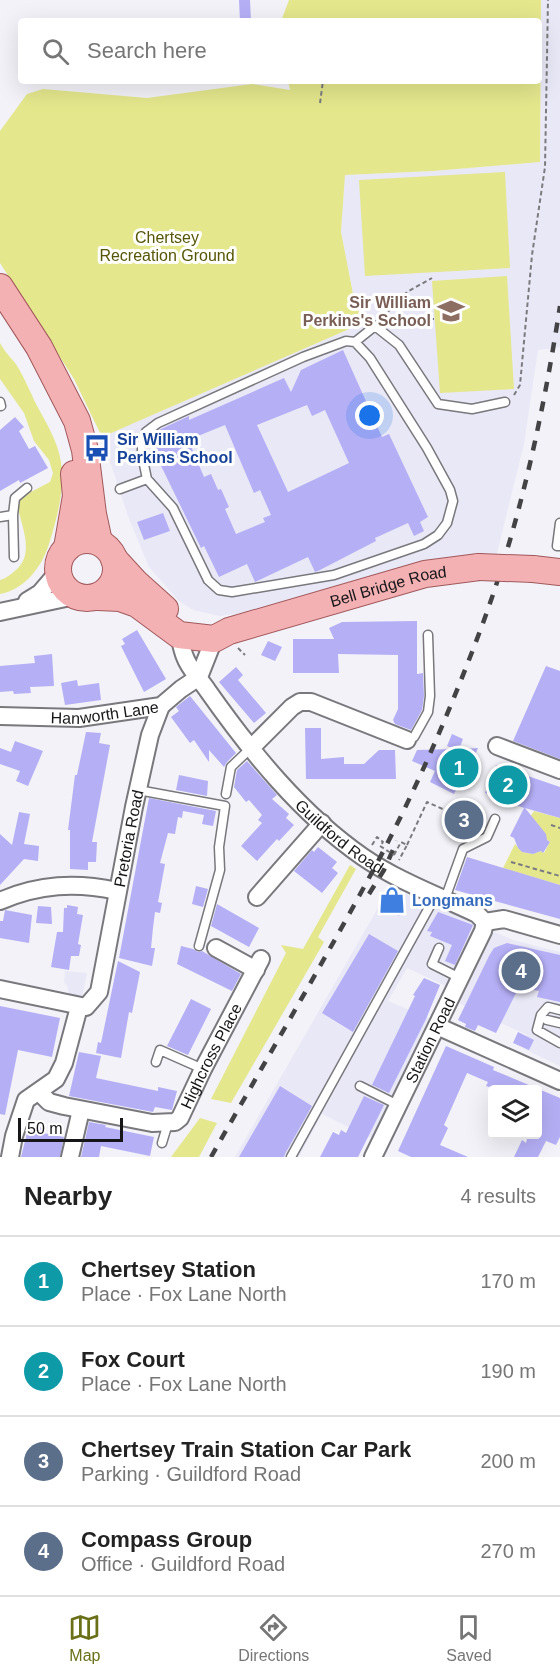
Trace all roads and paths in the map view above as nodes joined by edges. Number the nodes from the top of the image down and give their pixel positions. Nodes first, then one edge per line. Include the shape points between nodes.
1 (548, 0) edge
2 (323, 84) edge
3 (320, 103) dead end
4 (432, 278) dead end
5 (0, 287) edge
6 (435, 319) dead end
7 (355, 342) junction
8 (67, 401) junction
9 (505, 402) joint
10 (147, 478) junction
11 (27, 488) dead end
12 (120, 489) dead end
13 (13, 515) junction
14 (0, 517) edge
15 (560, 523) edge
16 (560, 546) edge
17 (67, 548) junction
18 (107, 551) junction
19 (14, 557) dead end
20 (58, 572) junction
21 (560, 573) edge
22 (86, 596) junction
23 (18, 606) junction
24 (0, 612) edge
25 (177, 626) junction
26 (428, 635) dead end
27 (218, 636) junction
28 (199, 677) junction
29 (161, 706) junction
30 (0, 716) edge
31 (407, 740) joint
32 (497, 746) dead end
33 (251, 748) junction
34 (560, 770) edge
35 (138, 789) junction
36 (226, 794) dead end
37 (456, 815) dead end
38 (495, 819) dead end
39 (322, 823) junction
40 (550, 825) dead end
41 (560, 828) edge
42 (383, 842) dead end
43 (407, 844) junction
44 (511, 862) dead end
45 (397, 863) dead end
46 (560, 876) edge
47 (117, 891) junction
48 (257, 897) dead end
49 (440, 897) junction
50 (0, 900) edge
51 (485, 922) junction
52 (560, 935) edge
53 (199, 946) dead end
54 (216, 948) dead end
55 (439, 948) dead end
56 (460, 978) junction
57 (0, 989) edge
58 (79, 1007) junction
59 (560, 1010) edge
60 (547, 1020) dead end
61 (560, 1023) edge
62 (437, 1026) junction
63 (560, 1043) edge
64 (156, 1062) dead end
65 (203, 1069) junction
66 (560, 1081) edge
67 (360, 1086) dead end
68 (39, 1092) junction
69 (398, 1105) junction
70 (81, 1110) junction
71 (168, 1123) junction
72 (162, 1143) dead end
73 (379, 1155) edge
74 (10, 1157) edge
75 (70, 1157) edge
76 (291, 1157) edge

1 - 9 path via 545,167 520,385
2 - 3 path
4 - 6 path via 407,292 382,319
5 - 8 main road via 39,347
7 - 9 lane via 375,326 399,345 438,404 472,409
7 - 10 lane via 346,341 303,357 154,425 142,443
7 - 10 lane via 370,358 450,490 450,517 432,540 334,574 224,592 208,580 173,508
8 - 17 main road via 76,496
8 - 18 main road via 85,450 93,514
10 - 12 lane
11 - 13 lane via 15,498
13 - 14 lane
13 - 19 lane
15 - 16 lane
17 - 18 main road via 82,540
17 - 20 main road
18 - 22 main road via 115,577 112,585
18 - 25 main road
20 - 22 main road via 63,586
20 - 23 street via 40,593
21 - 27 main road, Bell Bridge Road, bridge via 479,567 424,574
22 - 23 street
22 - 25 main road via 120,598
23 - 24 street
25 - 27 main road
25 - 28 street, Guildford Road via 185,659
26 - 31 lane via 428,712 414,737
27 - 28 street
28 - 29 street, Hanworth Lane
28 - 33 street, Guildford Road
29 - 30 street, Hanworth Lane via 79,718
29 - 35 street, Pretoria Road
31 - 33 street via 311,702 300,702
32 - 34 street
33 - 36 lane via 231,767
33 - 39 street, Guildford Road
35 - 47 street, Pretoria Road
35 - 53 lane via 225,806 220,870
37 - 43 path via 426,802
38 - 49 lane via 487,837 463,849
39 - 48 street
39 - 49 street, Guildford Road via 363,857
40 - 41 path
42 - 43 path, bridge via 380,846 394,855 401,842
43 - 45 path
44 - 46 path
47 - 50 street via 77,884 48,886
47 - 58 street, Pretoria Road via 99,992 86,1007
49 - 51 street, Guildford Road via 477,914
49 - 76 lane via 361,1028
51 - 52 street via 504,919
51 - 56 street, Station Road
54 - 65 street, Highcross Place via 259,965
55 - 56 lane via 432,964
56 - 62 street, Station Road
57 - 58 street
58 - 68 street via 64,1063 56,1079
59 - 63 lane via 548,1006 537,1030
60 - 61 lane
62 - 66 street
62 - 69 street, Station Road
64 - 65 lane via 160,1050
65 - 71 street, Highcross Place via 180,1118
67 - 69 lane
68 - 70 street, Highcross Place via 50,1102
68 - 74 street via 27,1100
69 - 73 street, Station Road
70 - 71 street, Highcross Place
70 - 75 street
71 - 72 lane

